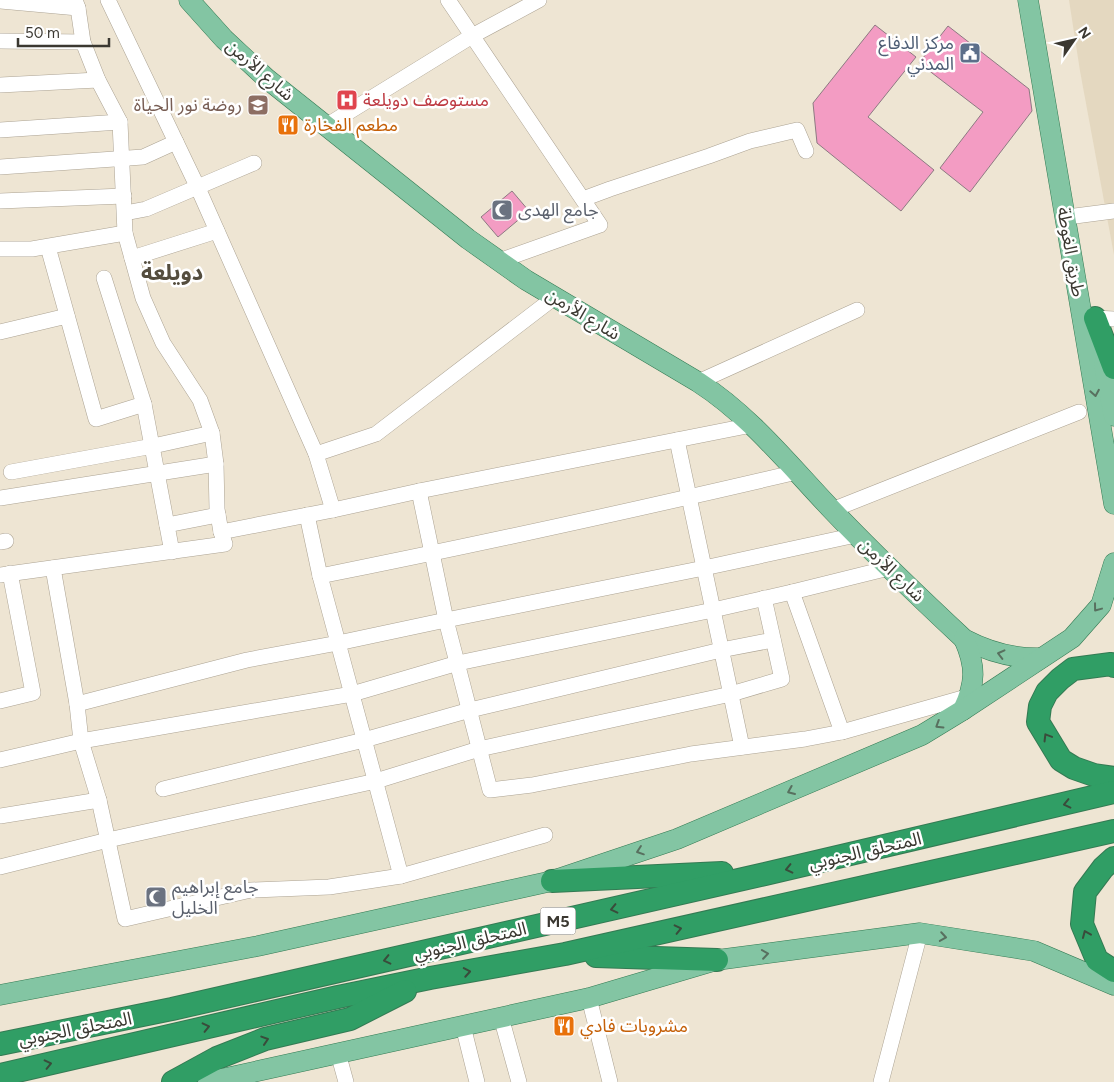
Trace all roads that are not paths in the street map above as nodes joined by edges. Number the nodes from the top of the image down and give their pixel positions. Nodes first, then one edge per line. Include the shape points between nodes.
1 (108, 0) edge
2 (189, 0) edge
3 (448, 0) edge
4 (539, 0) edge
5 (1028, 0) edge
6 (1040, 0) edge
7 (0, 1) edge
8 (76, 4) edge
9 (472, 36) junction
10 (0, 41) edge
11 (83, 42) junction
12 (98, 80) junction
13 (0, 85) edge
14 (120, 122) junction
15 (326, 126) junction
16 (0, 130) edge
17 (176, 142) junction
18 (806, 150) dead end
19 (122, 159) junction
20 (254, 163) dead end
21 (0, 166) edge
22 (198, 188) junction
23 (124, 196) junction
24 (583, 199) junction
25 (0, 201) edge
26 (1114, 211) edge
27 (125, 213) junction
28 (1074, 216) junction
29 (217, 231) junction
30 (125, 233) junction
31 (48, 247) junction
32 (0, 249) edge
33 (132, 258) junction
34 (498, 261) junction
35 (104, 278) dead end
36 (555, 297) junction
37 (857, 310) dead end
38 (67, 316) junction
39 (1104, 318) edge
40 (0, 332) edge
41 (1114, 368) edge
42 (698, 382) junction
43 (144, 404) junction
44 (1079, 412) dead end
45 (1114, 416) edge
46 (752, 425) junction
47 (212, 433) junction
48 (676, 440) junction
49 (153, 446) junction
50 (316, 454) junction
51 (216, 464) junction
52 (11, 472) dead end
53 (797, 472) junction
54 (157, 473) junction
55 (419, 491) junction
56 (689, 497) junction
57 (0, 498) edge
58 (1114, 504) edge
59 (333, 510) junction
60 (832, 510) junction
61 (218, 515) junction
62 (306, 515) junction
63 (167, 525) junction
64 (221, 532) junction
65 (856, 535) junction
66 (172, 552) junction
67 (432, 553) junction
68 (1114, 563) edge
69 (53, 568) junction
70 (704, 568) junction
71 (889, 568) junction
72 (5, 574) edge
73 (320, 576) junction
74 (792, 592) junction
75 (764, 598) junction
76 (713, 610) junction
77 (446, 620) junction
78 (964, 639) junction
79 (774, 640) junction
80 (338, 643) junction
81 (721, 650) junction
82 (1042, 658) junction
83 (458, 663) junction
84 (1114, 666) edge
85 (352, 694) junction
86 (731, 694) junction
87 (0, 701) edge
88 (966, 703) junction
89 (77, 704) junction
90 (470, 710) junction
91 (842, 732) junction
92 (364, 740) junction
93 (81, 741) junction
94 (742, 747) junction
95 (479, 749) junction
96 (0, 760) edge
97 (1114, 778) edge
98 (376, 781) junction
99 (163, 789) dead end
100 (1114, 792) edge
101 (99, 800) junction
102 (0, 816) edge
103 (1114, 831) edge
104 (545, 835) dead end
105 (108, 840) junction
106 (1114, 858) edge
107 (0, 868) edge
108 (765, 874) junction
109 (401, 876) junction
110 (552, 881) junction
111 (920, 933) junction
112 (565, 954) junction
113 (717, 960) junction
114 (1114, 971) edge
115 (430, 978) junction
116 (1114, 985) edge
117 (0, 996) edge
118 (588, 998) junction
119 (501, 1017) junction
120 (464, 1026) junction
121 (0, 1044) edge
122 (338, 1053) junction
123 (0, 1075) edge
124 (173, 1082) edge
125 (208, 1082) edge
126 (346, 1082) edge
127 (477, 1082) edge
128 (519, 1082) edge
129 (610, 1082) edge
130 (881, 1082) edge

1 - 17 street
2 - 15 main road, شارع الأرمن via 244,59
3 - 9 street
4 - 9 street
5 -> 58 main road, طريق الغوطة
6 - 28 main road
7 - 8 street
8 - 11 street
9 - 15 street
9 - 24 street
10 - 11 street
11 - 12 street
12 - 13 street
12 - 14 street
14 - 16 street
14 - 19 street
15 - 34 main road, شارع الأرمن
17 - 19 street via 143,157
17 - 22 street
18 - 24 street via 796,130 750,142
19 - 21 street
19 - 23 street
20 - 22 street
22 - 27 street via 146,209
22 - 29 street
23 - 25 street
23 - 27 street
24 - 34 street via 600,225
26 - 28 street
27 - 30 street
28 - 39 main road
29 - 33 street
29 - 50 street
30 - 31 street
30 - 33 street
31 - 32 street
31 - 38 street
33 - 47 street via 143,298 163,343 200,400
34 - 36 main road, شارع الأرمن
35 - 43 street
36 - 42 main road, شارع الأرمن
36 - 50 street via 376,434
37 - 42 street
38 - 40 street
38 - 43 street via 96,419
39 - 41 highway
39 - 45 main road
42 - 46 main road, شارع الأرمن via 725,400
43 - 49 street
44 - 60 street
46 - 48 street
46 - 53 main road, شارع الأرمن
47 - 49 street
47 - 51 street
48 - 55 street
48 - 56 street
49 - 52 street
49 - 54 street
50 - 59 street
51 - 54 street
51 - 61 street
53 - 56 street
53 - 60 main road, شارع الأرمن
54 - 57 street
54 - 63 street
55 - 59 street
55 - 67 street
56 - 67 street
56 - 70 street
59 - 62 street
60 - 65 main road, شارع الأرمن
61 - 63 street
61 - 64 street
62 - 64 street
62 - 73 street
63 - 66 street
64 - 66 street via 225,544
65 - 70 street
65 - 71 main road, شارع الأرمن
66 - 69 street
67 - 73 street
67 - 77 street
68 -> 82 main road via 1101,605 1072,638
69 - 72 street
69 - 89 street
70 - 76 street
70 - 77 street
71 - 74 street
71 - 78 main road, شارع الأرمن
72 - 87 street via 33,693
73 - 80 street
74 - 75 street
74 - 91 street
75 - 76 street
75 - 79 street
76 - 81 street
76 - 83 street
77 - 80 street
77 - 83 street
82 -> 78 main road, شارع الأرمن via 1002,655
78 - 88 main road, شارع الأرمن via 973,667 973,682
79 - 81 street
79 - 86 street via 782,679
80 - 85 street
80 - 89 street via 247,660
81 - 86 street
81 - 90 street
82 - 88 main road
83 - 85 street
83 - 90 street
97 -> 84 highway via 1094,775 1061,760 1038,722 1040,706 1047,692 1073,669
85 - 92 street
85 - 93 street
86 - 94 street
86 - 95 street
88 - 91 street
88 -> 110 main road via 922,735 677,839
89 - 93 street
90 - 92 street
90 - 95 street
91 - 94 street
92 - 98 street
92 - 99 street
93 - 96 street
93 - 101 street
94 - 95 street via 532,786 490,790
95 - 98 street
98 - 105 street
98 - 109 street
100 -> 108 highway, المتحلق الجنوبي / M5
101 - 102 street
101 - 105 street
112 -> 103 highway, المتحلق الجنوبي / M5
104 - 109 street
105 - 107 street
105 - 109 street via 125,919 251,890 329,887
114 -> 106 highway via 1097,960 1082,924 1085,892
108 - 110 highway
108 -> 121 highway, المتحلق الجنوبي / M5 via 181,1007
110 - 117 main road via 258,946
113 -> 111 main road
111 -> 116 main road via 1034,951
111 - 130 street
112 - 113 highway
115 -> 112 highway, المتحلق الجنوبي / M5
113 - 118 main road
123 -> 115 highway, المتحلق الجنوبي / M5
124 -> 115 highway via 217,1058 265,1039 350,1019
118 - 119 main road
118 - 129 street
119 - 120 main road
119 - 128 street
120 - 122 main road
120 - 127 street
122 - 125 main road
122 - 126 street

